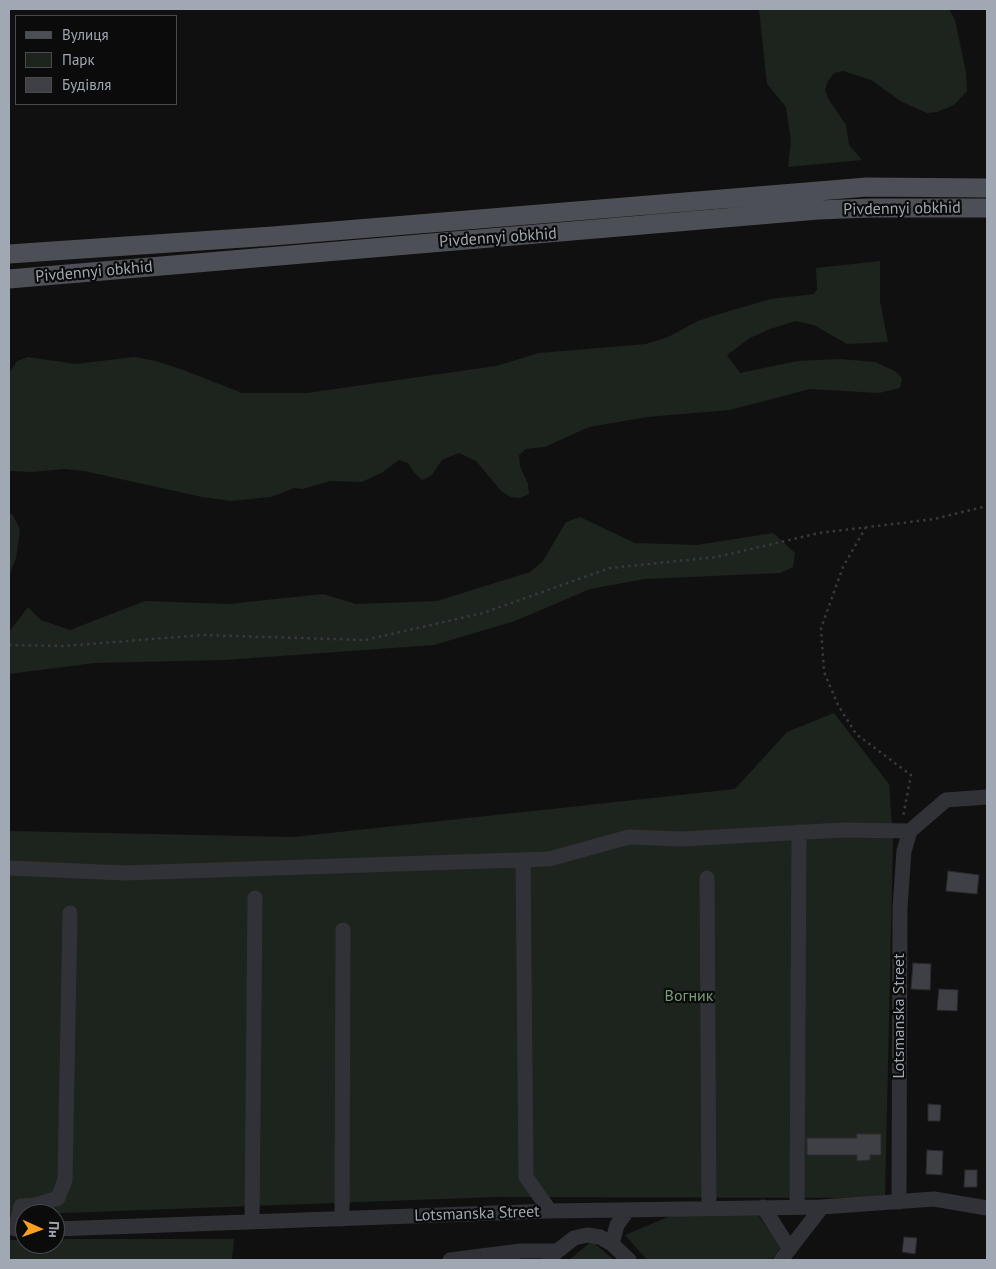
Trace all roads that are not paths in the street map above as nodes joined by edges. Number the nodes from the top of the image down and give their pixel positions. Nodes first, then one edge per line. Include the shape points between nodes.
1 (987, 188) edge
2 (987, 208) edge
3 (9, 254) edge
4 (9, 279) edge
5 (987, 797) edge
6 (905, 831) junction
7 (799, 832) junction
8 (524, 860) junction
9 (9, 868) edge
10 (707, 878) dead end
11 (255, 898) dead end
12 (70, 913) dead end
13 (343, 930) dead end
14 (899, 1202) junction
15 (39, 1204) edge
16 (762, 1207) junction
17 (798, 1207) junction
18 (822, 1207) junction
19 (709, 1208) junction
20 (987, 1208) edge
21 (628, 1210) junction
22 (550, 1211) junction
23 (342, 1219) junction
24 (252, 1222) junction
25 (65, 1229) edge
26 (612, 1244) junction
27 (786, 1254) edge
28 (552, 1256) edge
29 (450, 1260) edge
30 (629, 1260) edge

1 - 3 main road, Pivdennyi obkhid via 839,189 273,236
2 - 4 main road, Pivdennyi obkhid via 818,210
5 - 6 street via 946,800
6 - 7 street
6 - 14 street, Lotsmanska Street via 900,908
7 - 8 street via 682,839 629,837 549,859
7 - 17 street
8 - 9 street via 124,873
8 - 22 street via 526,1177
10 - 19 street
11 - 24 street
12 - 15 street via 65,1180 58,1198
13 - 23 street
14 - 18 street, Lotsmanska Street
14 - 20 street, Lotsmanska Street via 934,1199
16 - 17 street, Lotsmanska Street
16 - 19 street, Lotsmanska Street
16 - 27 street
17 - 18 street, Lotsmanska Street
18 - 27 street
19 - 21 street, Lotsmanska Street
21 - 22 street, Lotsmanska Street
21 - 26 street via 617,1225
22 - 23 street, Lotsmanska Street
23 - 24 street, Lotsmanska Street
24 - 25 street, Lotsmanska Street
26 - 28 street via 600,1237 587,1235 574,1238
26 - 30 street
28 - 29 street via 521,1251

